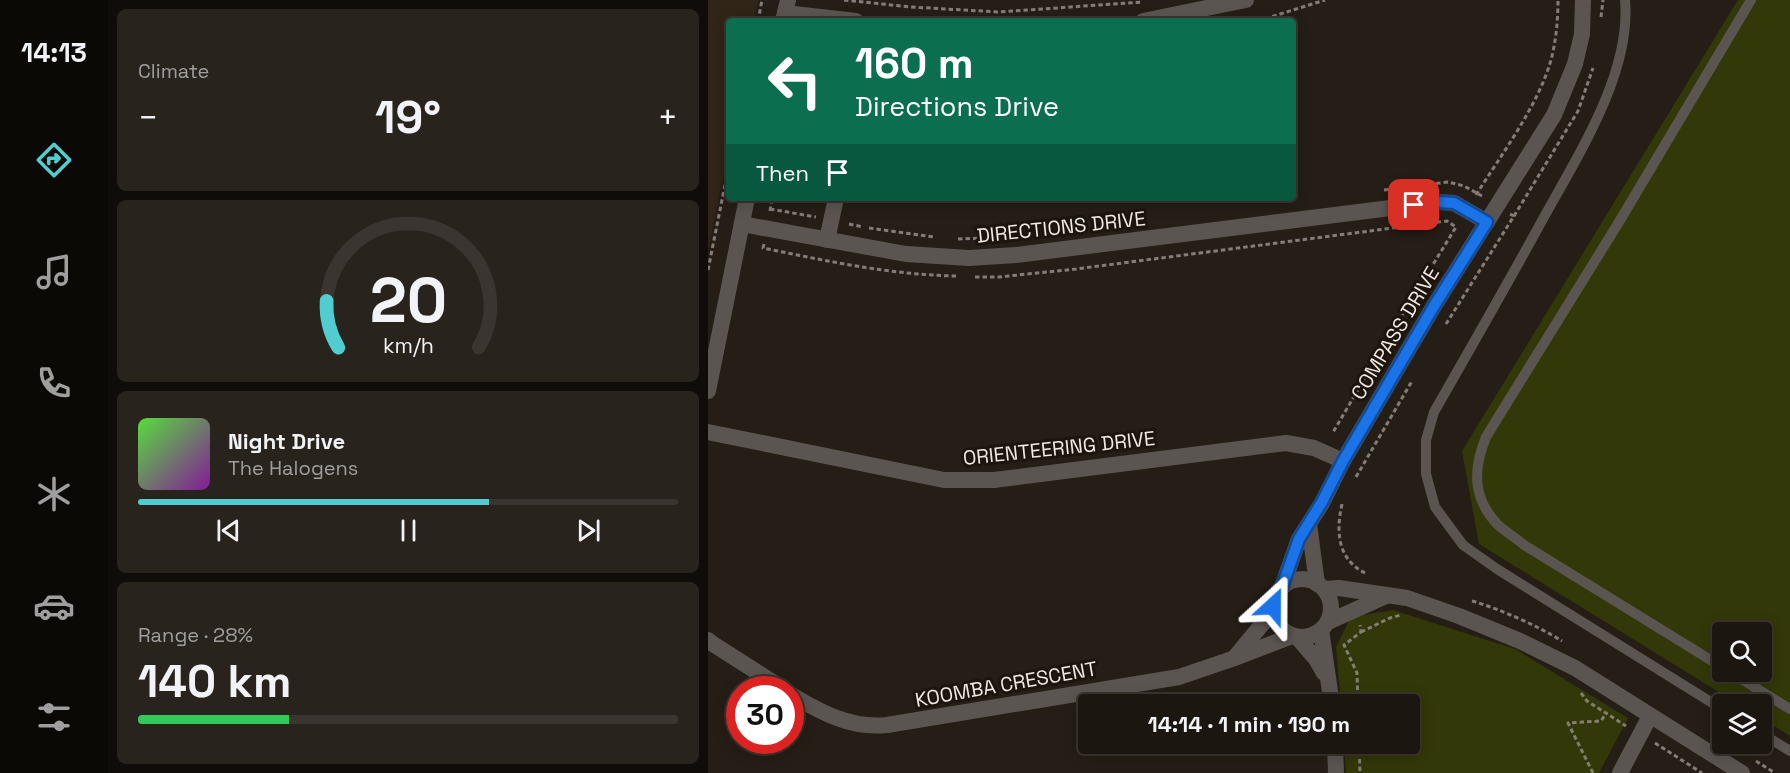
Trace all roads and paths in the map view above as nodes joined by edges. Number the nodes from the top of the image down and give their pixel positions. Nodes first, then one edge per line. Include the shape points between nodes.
1 (762, 0) edge
2 (840, 0) edge
3 (1246, 0) edge
4 (1325, 0) edge
5 (1558, 0) edge
6 (1583, 0) edge
7 (1625, 0) edge
8 (1751, 0) edge
9 (1147, 2) dead end
10 (785, 11) edge
11 (759, 18) edge
12 (835, 18) edge
13 (1158, 18) edge
14 (1268, 18) edge
15 (726, 180) edge
16 (1381, 190) dead end
17 (1477, 194) junction
18 (746, 201) edge
19 (771, 201) edge
20 (835, 201) edge
21 (1498, 206) junction
22 (770, 209) junction
23 (1467, 210) junction
24 (831, 220) junction
25 (1487, 222) junction
26 (742, 224) junction
27 (1456, 227) junction
28 (766, 228) junction
29 (944, 238) dead end
30 (989, 238) dead end
31 (955, 239) dead end
32 (827, 240) junction
33 (708, 270) edge
34 (1440, 332) dead end
35 (711, 359) edge
36 (1416, 373) dead end
37 (708, 391) edge
38 (708, 432) edge
39 (1332, 434) dead end
40 (1343, 461) junction
41 (1354, 480) dead end
42 (1343, 502) dead end
43 (1309, 524) junction
44 (1352, 564) junction
45 (1373, 576) dead end
46 (1282, 587) junction
47 (1321, 587) junction
48 (1354, 591) junction
49 (1386, 596) junction
50 (1357, 609) junction
51 (1273, 612) junction
52 (1408, 614) dead end
53 (1324, 626) junction
54 (1361, 632) junction
55 (1295, 636) junction
56 (710, 642) edge
57 (1232, 660) junction
58 (1712, 661) edge
59 (763, 676) edge
60 (1747, 682) edge
61 (1330, 684) junction
62 (1580, 691) dead end
63 (1331, 694) edge
64 (1358, 694) edge
65 (1617, 695) junction
66 (804, 703) edge
67 (1712, 703) edge
68 (1790, 708) edge
69 (1606, 713) junction
70 (1650, 716) junction
71 (1636, 731) junction
72 (1772, 740) edge
73 (1790, 751) edge
74 (1335, 754) edge
75 (1359, 754) edge
76 (1336, 773) edge
77 (1360, 773) edge
78 (1593, 773) edge
79 (1620, 773) edge
80 (1702, 773) edge
81 (1742, 773) edge

1 - 11 path
2 - 9 path via 999,12
3 - 13 street
4 - 14 path
5 - 17 path via 1558,22 1543,83
6 - 21 street, COMPASS DRIVE via 1582,34 1575,64 1554,115
7 - 67 lane via 1620,58 1603,107 1434,412 1426,440 1426,474 1435,507 1463,545
8 - 58 lane via 1486,437 1477,466 1476,484 1484,506 1498,525
10 - 12 street
15 - 33 path
16 - 17 path via 1448,182
17 - 23 path
18 - 26 street
19 - 22 path
20 - 24 street
21 - 25 street, COMPASS DRIVE
21 - 34 path via 1514,216
22 - 24 path
22 - 28 path
23 - 25 street, DIRECTIONS DRIVE
23 - 27 path
23 - 32 street, DIRECTIONS DRIVE via 1454,203 1438,202 969,258 906,254
24 - 29 path
24 - 32 street
25 - 40 street, COMPASS DRIVE
26 - 28 street, DIRECTIONS DRIVE
26 - 35 street
27 - 28 path via 1447,221 999,277 921,276 763,248
27 - 39 path
28 - 32 street, DIRECTIONS DRIVE
30 - 31 path
35 - 37 street
36 - 41 path
38 - 40 street, ORIENTEERING DRIVE via 944,480 994,480 1286,443 1314,448
40 - 43 street, COMPASS DRIVE
42 - 44 path via 1339,539
43 - 46 street, COMPASS DRIVE via 1299,539
43 - 47 street
44 - 45 path
44 - 48 path
46 - 47 street via 1299,580
46 - 51 street
47 - 48 street
47 - 53 street via 1331,611
48 - 49 street
49 - 50 street
49 - 65 street via 1407,598 1520,641 1575,668
50 - 53 street
50 - 54 path
51 - 55 street via 1283,630
51 - 57 street
52 - 54 path
53 - 55 street via 1310,636
53 - 61 street
54 - 64 path via 1344,645 1357,673
55 - 57 street, KOOMBA CRESCENT
55 - 61 street via 1316,659
56 - 59 street
57 - 66 street, KOOMBA CRESCENT via 1179,677 872,727 833,717
60 - 68 lane
61 - 63 street
62 - 69 path via 1587,702
65 - 69 path
65 - 70 street
69 - 71 path
69 - 78 path via 1601,721 1568,723
70 - 71 street
70 - 81 street
71 - 79 street
71 - 80 path
72 - 73 lane
74 - 76 street
75 - 77 path

